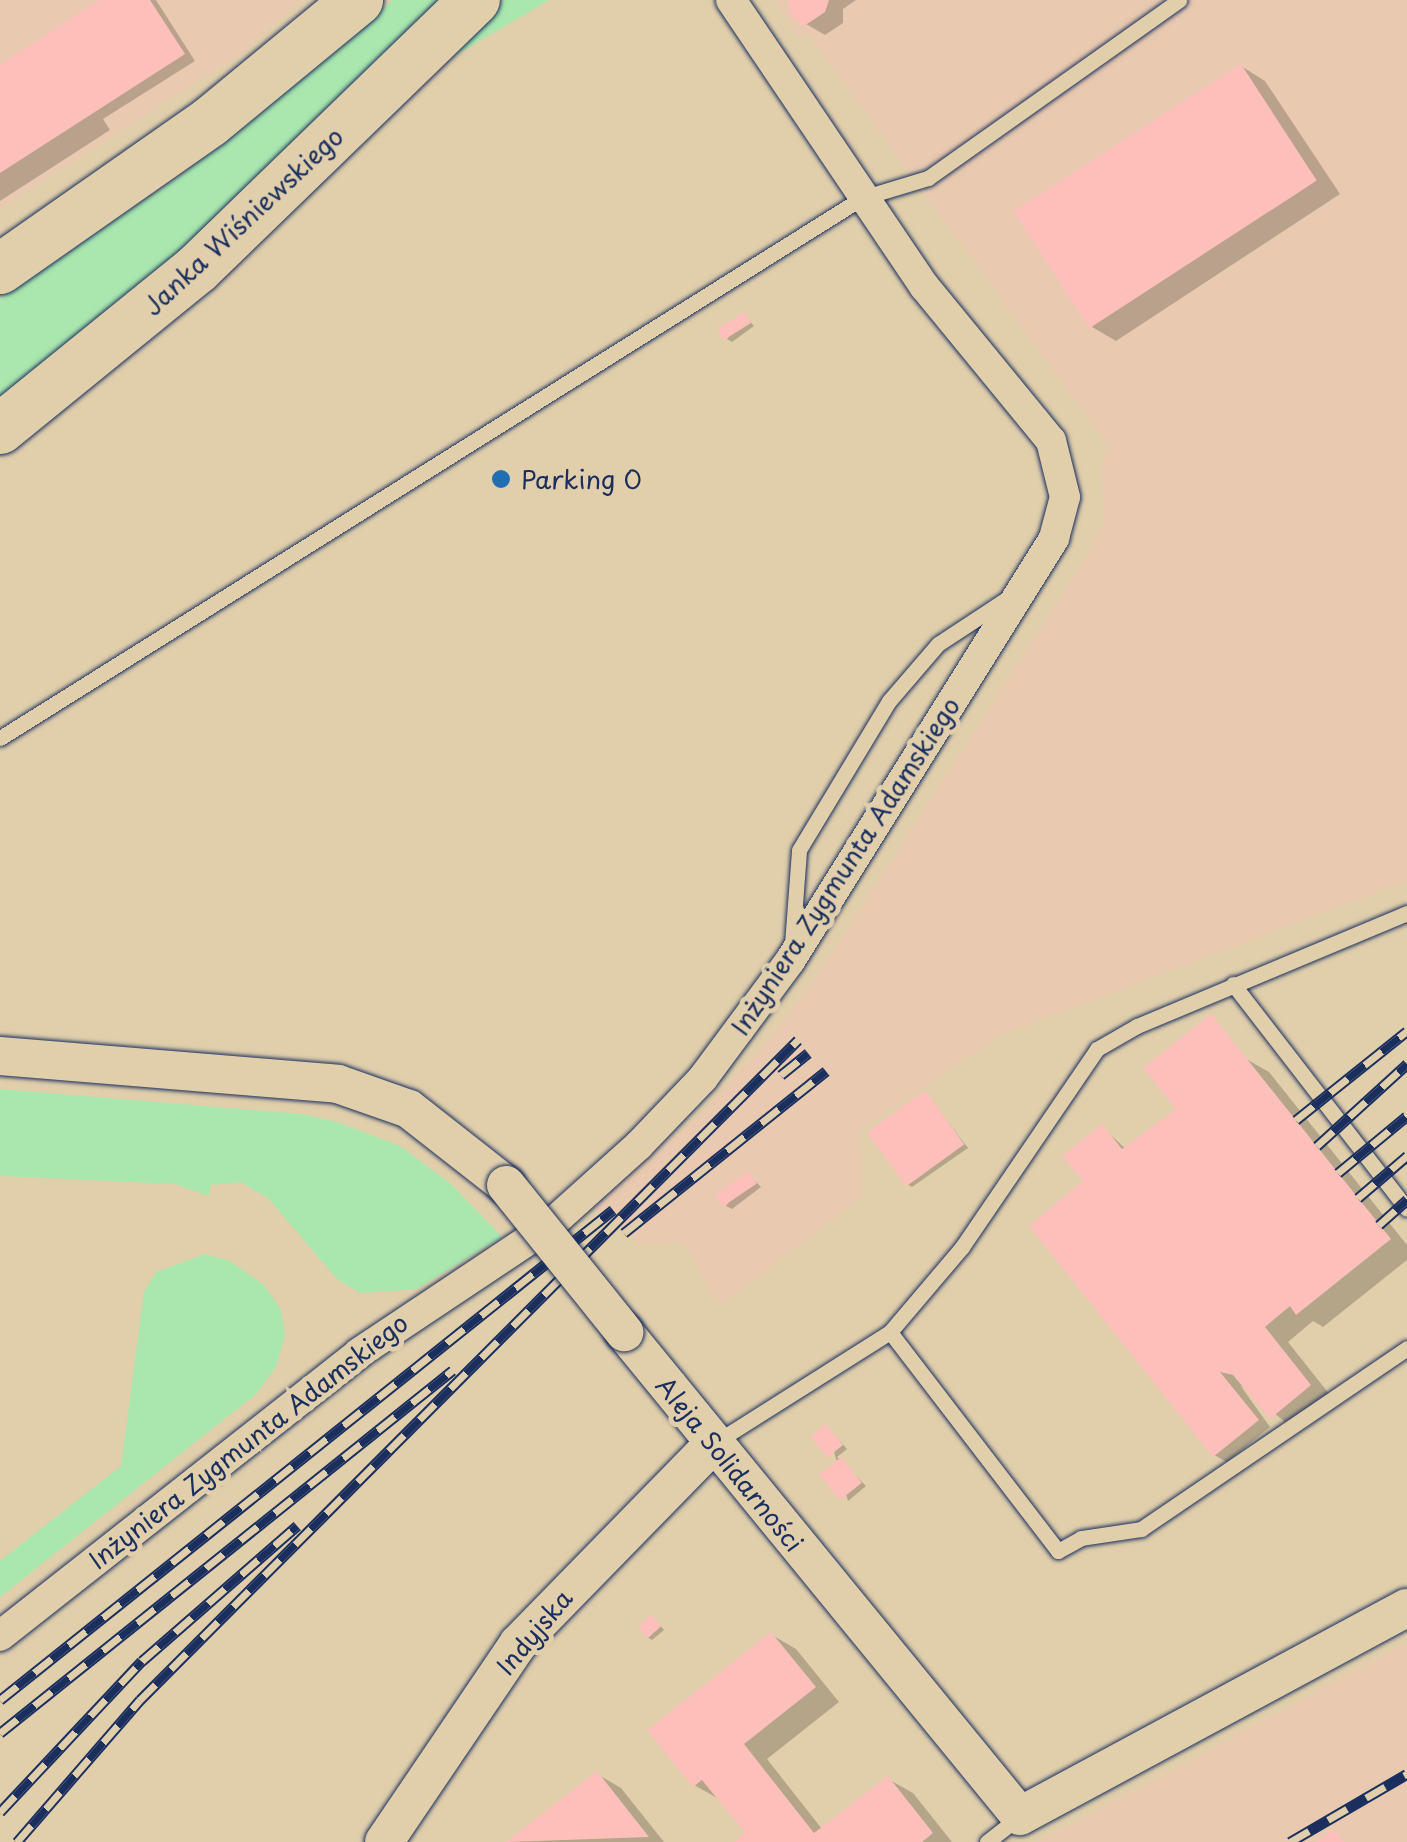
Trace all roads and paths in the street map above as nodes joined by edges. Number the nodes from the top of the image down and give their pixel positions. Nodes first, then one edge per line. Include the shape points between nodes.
1 (358, 0) edge
2 (475, 0) edge
3 (731, 0) edge
4 (1180, 0) edge
5 (862, 198) junction
6 (0, 269) edge
7 (0, 429) edge
8 (1024, 588) junction
9 (0, 738) edge
10 (1407, 913) edge
11 (790, 961) junction
12 (1233, 984) junction
13 (0, 1056) edge
14 (1407, 1209) edge
15 (890, 1332) junction
16 (1407, 1348) edge
17 (712, 1444) junction
18 (1407, 1608) edge
19 (0, 1636) edge
20 (1020, 1816) junction
21 (384, 1842) edge
22 (987, 1842) edge

1 - 6 highway via 210,122
2 - 7 highway, Janka Wiśniewskiego via 197,269
3 - 5 street, Inżyniera Zygmunta Adamskiego
4 - 5 lane via 928,178
5 - 8 street, Inżyniera Zygmunta Adamskiego via 924,286 1051,441 1064,497 1061,519
5 - 9 lane
8 - 11 street, Inżyniera Zygmunta Adamskiego
8 - 11 lane via 938,644 889,702 799,850
10 - 12 lane
11 - 19 street, Inżyniera Zygmunta Adamskiego via 703,1078 606,1179 492,1268 359,1353
12 - 14 lane
12 - 15 lane via 1097,1050 962,1248
13 - 17 street, Aleja Solidarności, bridge via 338,1084 409,1109 506,1185
15 - 16 lane via 1058,1551 1081,1538 1141,1529
15 - 17 lane
17 - 20 street, Aleja Solidarności
17 - 21 street, Indyjska via 518,1644
18 - 20 street
20 - 22 lane

